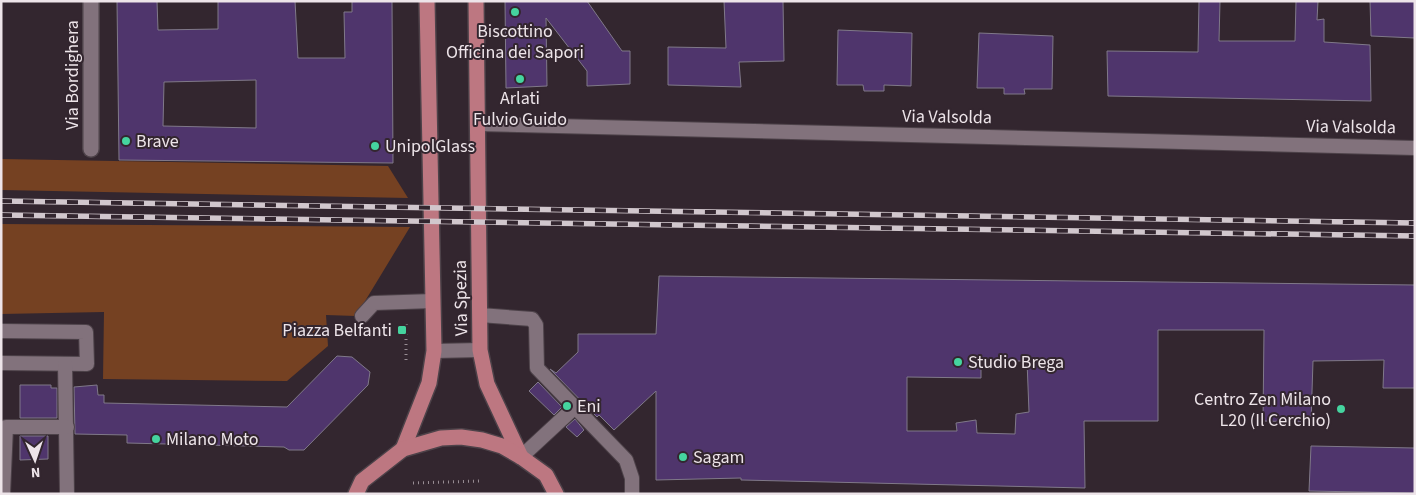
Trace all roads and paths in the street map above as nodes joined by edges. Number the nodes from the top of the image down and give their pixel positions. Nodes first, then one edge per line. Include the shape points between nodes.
1 (91, 1) edge
2 (427, 1) edge
3 (476, 1) edge
4 (478, 124) junction
5 (1415, 148) edge
6 (91, 149) dead end
7 (433, 301) junction
8 (406, 314) dead end
9 (480, 315) junction
10 (362, 316) dead end
11 (1, 330) edge
12 (480, 350) junction
13 (434, 351) junction
14 (406, 360) dead end
15 (1, 363) edge
16 (66, 364) junction
17 (575, 407) junction
18 (67, 427) junction
19 (403, 449) junction
20 (521, 457) junction
21 (480, 482) dead end
22 (413, 483) dead end
23 (2, 494) edge
24 (67, 494) edge
25 (356, 494) edge
26 (556, 494) edge
27 (632, 494) edge

1 - 6 street, Via Bordighera
2 - 7 main road, Via Spezia
3 - 4 main road, Via Spezia
4 - 5 lane, Via Valsolda
4 - 9 main road, Via Spezia
7 - 10 lane via 374,303
7 - 13 main road, Via Spezia
8 - 14 path
9 - 12 main road, Via Spezia
9 - 17 lane via 532,318 536,325 537,368
11 - 16 lane via 86,332 86,364
12 - 13 lane, Via Spezia
12 - 20 main road via 487,384
13 - 19 main road via 429,383
15 - 16 lane
16 - 18 lane
17 - 20 lane
17 - 27 lane via 626,460 632,478
18 - 23 lane via 6,427
18 - 24 lane
19 - 20 main road via 440,438 461,437 502,446
19 - 25 main road via 362,481
20 - 26 main road via 546,475
21 - 22 path

